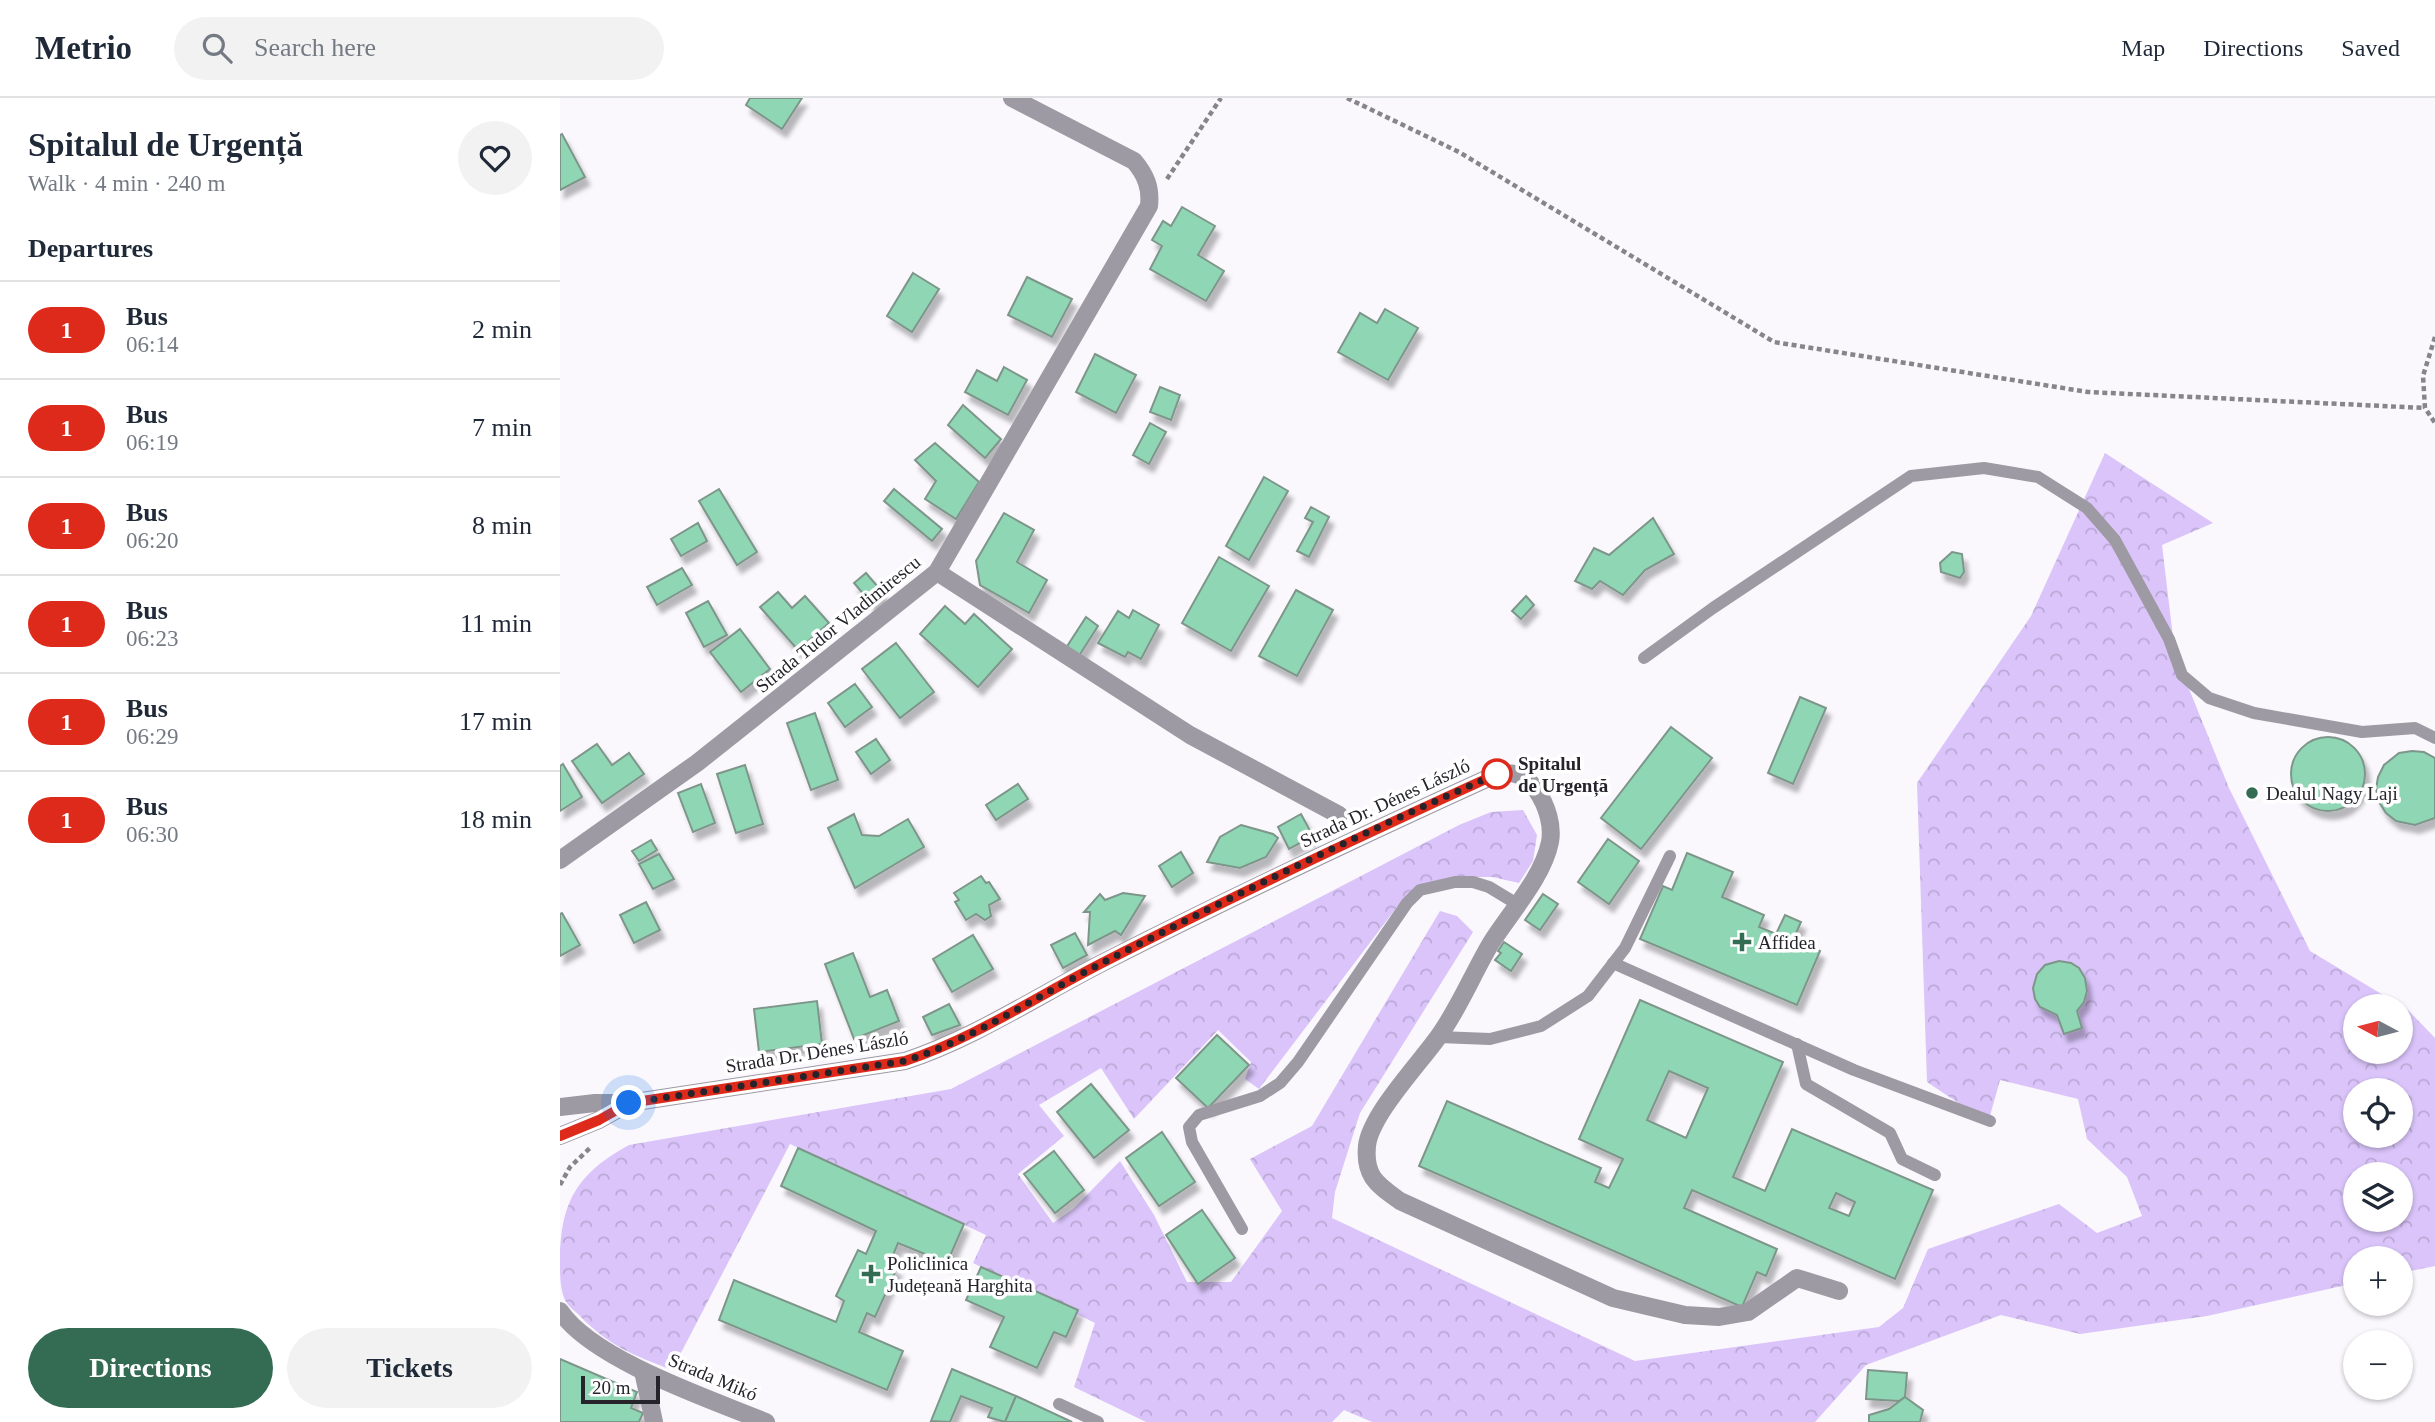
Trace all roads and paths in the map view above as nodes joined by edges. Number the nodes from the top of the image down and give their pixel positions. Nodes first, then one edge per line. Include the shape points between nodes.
1 (1012, 98) edge
2 (1221, 98) edge
3 (1347, 98) edge
4 (1149, 206) junction
5 (2435, 337) edge
6 (2425, 408) junction
7 (2435, 423) edge
8 (937, 572) junction
9 (1644, 658) dead end
10 (2435, 738) edge
11 (1339, 815) dead end
12 (1670, 856) dead end
13 (560, 860) edge
14 (1517, 904) junction
15 (1613, 963) junction
16 (1439, 1037) junction
17 (1797, 1044) junction
18 (629, 1103) junction
19 (560, 1107) edge
20 (599, 1120) junction
21 (1990, 1121) dead end
22 (560, 1136) edge
23 (1935, 1175) dead end
24 (560, 1185) edge
25 (1242, 1229) dead end
26 (1839, 1291) dead end
27 (560, 1311) edge
28 (643, 1371) junction
29 (1059, 1404) dead end
30 (654, 1422) edge
31 (766, 1422) edge
32 (1098, 1422) edge

1 - 4 street via 1134,161 1148,184
2 - 4 path
3 - 6 path via 1460,152 1773,342 2088,392
4 - 8 street, Strada Tudor Vladimirescu
5 - 6 path via 2423,376
6 - 7 path
8 - 11 street via 1190,735
8 - 13 street, Strada Tudor Vladimirescu via 697,763
9 - 10 lane via 1911,476 1984,468 2038,477 2087,508 2115,540 2169,639 2182,675 2209,698 2254,713 2362,732 2415,728
12 - 15 lane via 1625,948
14 - 16 street, Strada Dr. Dénes László
14 - 18 street, Strada Dr. Dénes László via 1542,864 1550,828 1538,793 1523,775 1511,772 1497,774 1370,831 926,1054
14 - 25 lane via 1473,882 1455,881 1420,890 1406,903 1280,1083 1260,1096 1199,1115 1189,1127 1192,1142
15 - 16 lane via 1588,996 1541,1026 1490,1039
15 - 17 lane
16 - 26 street, Strada Dr. Dénes László via 1374,1122 1367,1144 1367,1163 1375,1183 1400,1201 1613,1298 1685,1315 1718,1318 1748,1312 1797,1278
17 - 21 lane
17 - 23 lane via 1806,1084 1890,1133 1902,1159
18 - 19 street
18 - 20 street
20 - 22 street
20 - 24 path via 604,1138 570,1167
27 - 28 street, Strada Mikó via 569,1325
28 - 30 street, Strada Mikó
28 - 31 street, Strada Mikó
29 - 32 lane

